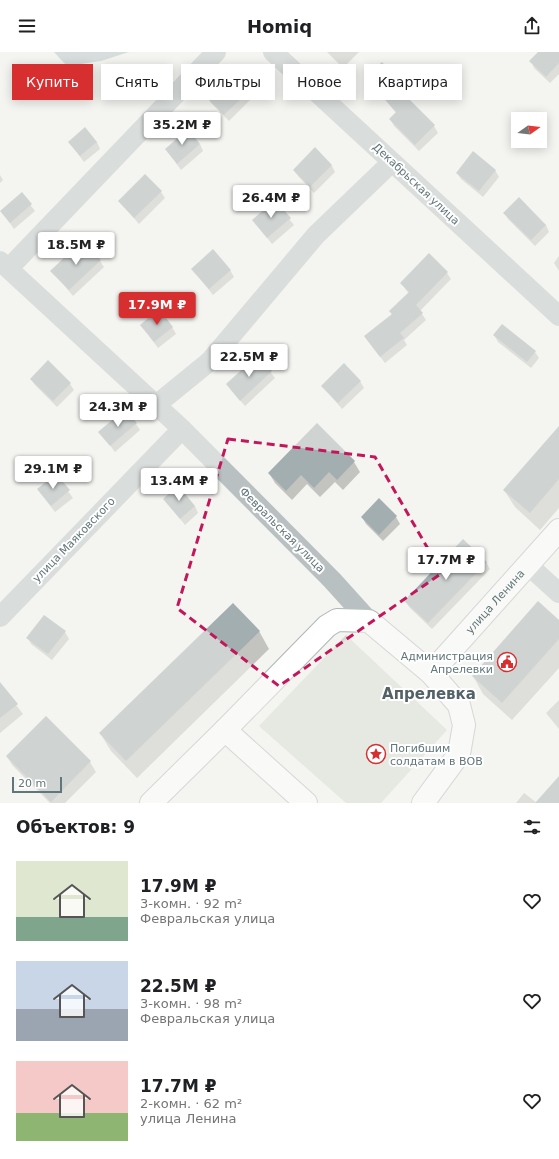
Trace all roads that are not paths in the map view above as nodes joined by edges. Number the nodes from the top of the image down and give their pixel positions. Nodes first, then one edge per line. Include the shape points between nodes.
1 (216, 52) edge
2 (273, 52) edge
3 (392, 162) junction
4 (4, 264) edge
5 (559, 316) edge
6 (156, 404) junction
7 (182, 428) junction
8 (559, 530) edge
9 (527, 564) junction
10 (559, 593) edge
11 (0, 617) edge
12 (369, 621) junction
13 (431, 673) junction
14 (225, 730) junction
15 (151, 803) edge
16 (306, 803) edge
17 (423, 803) edge

1 - 4 street
2 - 3 street, Декабрьская улица
3 - 5 street, Декабрьская улица
3 - 6 street via 316,236 210,361
4 - 6 street, Февральская улица
6 - 7 street, Февральская улица
7 - 11 street, улица Маяковского
7 - 12 street, Февральская улица
8 - 9 main road, улица Ленина
9 - 10 street
9 - 13 main road, улица Ленина
12 - 13 main road
12 - 14 main road via 337,620 327,626
13 - 17 main road via 459,705 464,725 459,754
14 - 15 main road
14 - 16 main road

